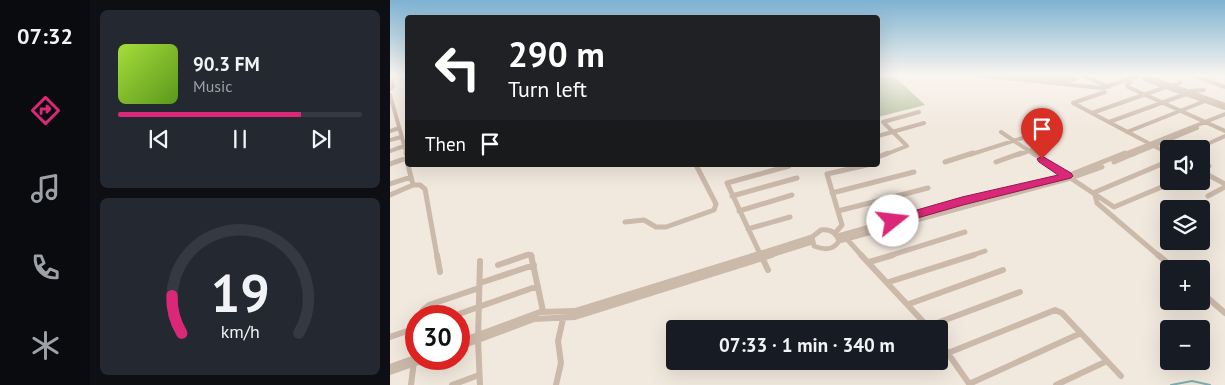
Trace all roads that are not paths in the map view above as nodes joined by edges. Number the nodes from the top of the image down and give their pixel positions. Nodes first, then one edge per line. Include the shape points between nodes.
1 (1102, 93) edge
2 (1148, 93) edge
3 (1186, 93) junction
4 (1145, 94) junction
5 (390, 98) edge
6 (1206, 101) junction
7 (1162, 102) junction
8 (1225, 106) edge
9 (392, 107) edge
10 (1180, 110) junction
11 (918, 112) dead end
12 (1092, 113) junction
13 (396, 114) junction
14 (390, 115) edge
15 (1225, 116) edge
16 (397, 121) junction
17 (1108, 122) junction
18 (1206, 122) junction
19 (390, 123) edge
20 (924, 123) dead end
21 (399, 128) junction
22 (390, 131) edge
23 (1225, 131) edge
24 (892, 132) junction
25 (1001, 132) dead end
26 (1127, 132) junction
27 (1035, 134) dead end
28 (880, 135) edge
29 (1225, 136) edge
30 (402, 137) junction
31 (390, 140) edge
32 (1014, 141) junction
33 (1210, 143) edge
34 (405, 145) edge
35 (1153, 145) junction
36 (1046, 146) dead end
37 (1160, 149) edge
38 (390, 151) edge
39 (1030, 152) junction
40 (880, 156) edge
41 (405, 158) edge
42 (945, 162) dead end
43 (996, 162) dead end
44 (390, 164) edge
45 (1160, 165) edge
46 (408, 167) edge
47 (697, 167) edge
48 (785, 167) edge
49 (858, 167) edge
50 (914, 172) dead end
51 (411, 177) junction
52 (1069, 177) junction
53 (1210, 177) edge
54 (797, 178) dead end
55 (390, 184) edge
56 (413, 185) junction
57 (1225, 186) edge
58 (928, 188) dead end
59 (1160, 188) edge
60 (832, 193) junction
61 (390, 194) edge
62 (1094, 194) junction
63 (792, 195) dead end
64 (732, 196) junction
65 (1208, 196) dead end
66 (739, 211) junction
67 (838, 211) junction
68 (790, 217) dead end
69 (625, 222) dead end
70 (748, 230) junction
71 (965, 232) dead end
72 (837, 236) junction
73 (846, 238) junction
74 (812, 239) junction
75 (985, 251) dead end
76 (761, 255) junction
77 (1164, 260) edge
78 (480, 261) dead end
79 (869, 262) junction
80 (498, 264) dead end
81 (534, 265) junction
82 (768, 270) dead end
83 (1003, 270) dead end
84 (440, 272) dead end
85 (889, 282) junction
86 (480, 285) junction
87 (538, 286) junction
88 (1020, 292) dead end
89 (1210, 300) edge
90 (909, 304) junction
91 (429, 305) edge
92 (479, 308) junction
93 (470, 311) edge
94 (543, 311) junction
95 (1225, 314) edge
96 (563, 319) junction
97 (922, 320) edge
98 (948, 320) edge
99 (405, 332) edge
100 (1081, 333) junction
101 (390, 337) edge
102 (478, 338) junction
103 (470, 340) edge
104 (470, 342) edge
105 (948, 353) joint
106 (1107, 361) junction
107 (405, 363) edge
108 (405, 365) edge
109 (390, 367) edge
110 (413, 370) edge
111 (390, 372) edge
112 (479, 375) junction
113 (1121, 376) dead end
114 (969, 384) edge
115 (411, 385) edge
116 (452, 385) edge
117 (480, 385) edge
118 (556, 385) edge
119 (1056, 385) edge

1 - 12 street via 1074,102
2 - 4 street
3 - 6 street
3 - 7 street
3 - 8 street
4 - 7 street
4 - 12 street
5 - 9 street
6 - 8 street
6 - 10 street
7 - 10 street
7 - 17 street
9 - 13 street
10 - 18 street
10 - 26 street
11 - 24 street via 884,122
12 - 17 street
13 - 14 street
13 - 16 street
15 - 18 street
16 - 19 street
16 - 21 street
17 - 26 street
18 - 23 street
18 - 35 street
20 - 24 street
21 - 22 street
21 - 30 street
24 - 28 street
24 - 40 street via 906,146
25 - 32 street
26 - 35 street
27 - 32 street
29 - 33 street
30 - 31 street
30 - 34 street
32 - 39 street
32 - 42 street
34 - 38 street
35 - 37 street
35 - 52 street
36 - 39 street
39 - 43 street
39 - 52 street
41 - 44 street
45 - 62 street
46 - 51 street
47 - 69 street via 714,200 714,210 666,227 656,227 644,220
48 - 64 street via 728,182
49 - 60 street via 828,173
50 - 60 street
51 - 55 street
51 - 56 street
52 - 62 street
52 - 72 street via 962,201
52 - 73 street
53 - 57 street
54 - 64 street
56 - 61 street
56 - 84 street via 425,188
57 - 65 street
58 - 67 street
59 - 62 street via 1117,206
60 - 67 street
62 - 77 street via 1099,205
63 - 66 street
64 - 66 street
66 - 70 street
67 - 72 street via 842,227
68 - 70 street
70 - 76 street
71 - 79 street
72 - 73 street
72 - 74 street via 821,230
72 - 74 street via 833,248 825,250 817,248
73 - 79 street
74 - 76 street
75 - 85 street
76 - 82 street
76 - 94 street via 576,311
76 - 96 street
78 - 86 street
79 - 85 street
80 - 81 street via 529,254
81 - 86 street
81 - 87 street
83 - 90 street
85 - 90 street
86 - 91 street
86 - 92 street
87 - 92 street
87 - 94 street
88 - 98 street
89 - 95 street
90 - 97 street
92 - 93 street
92 - 102 street
94 - 102 street
96 - 102 street via 534,319
96 - 118 street via 558,341 561,363
99 - 101 street
100 - 105 street via 1055,310
100 - 106 street
100 - 114 street
102 - 103 street
102 - 104 street
102 - 112 street
105 - 114 street
106 - 113 street
106 - 119 street
107 - 109 street
108 - 111 street
110 - 115 street
112 - 116 street
112 - 117 street

